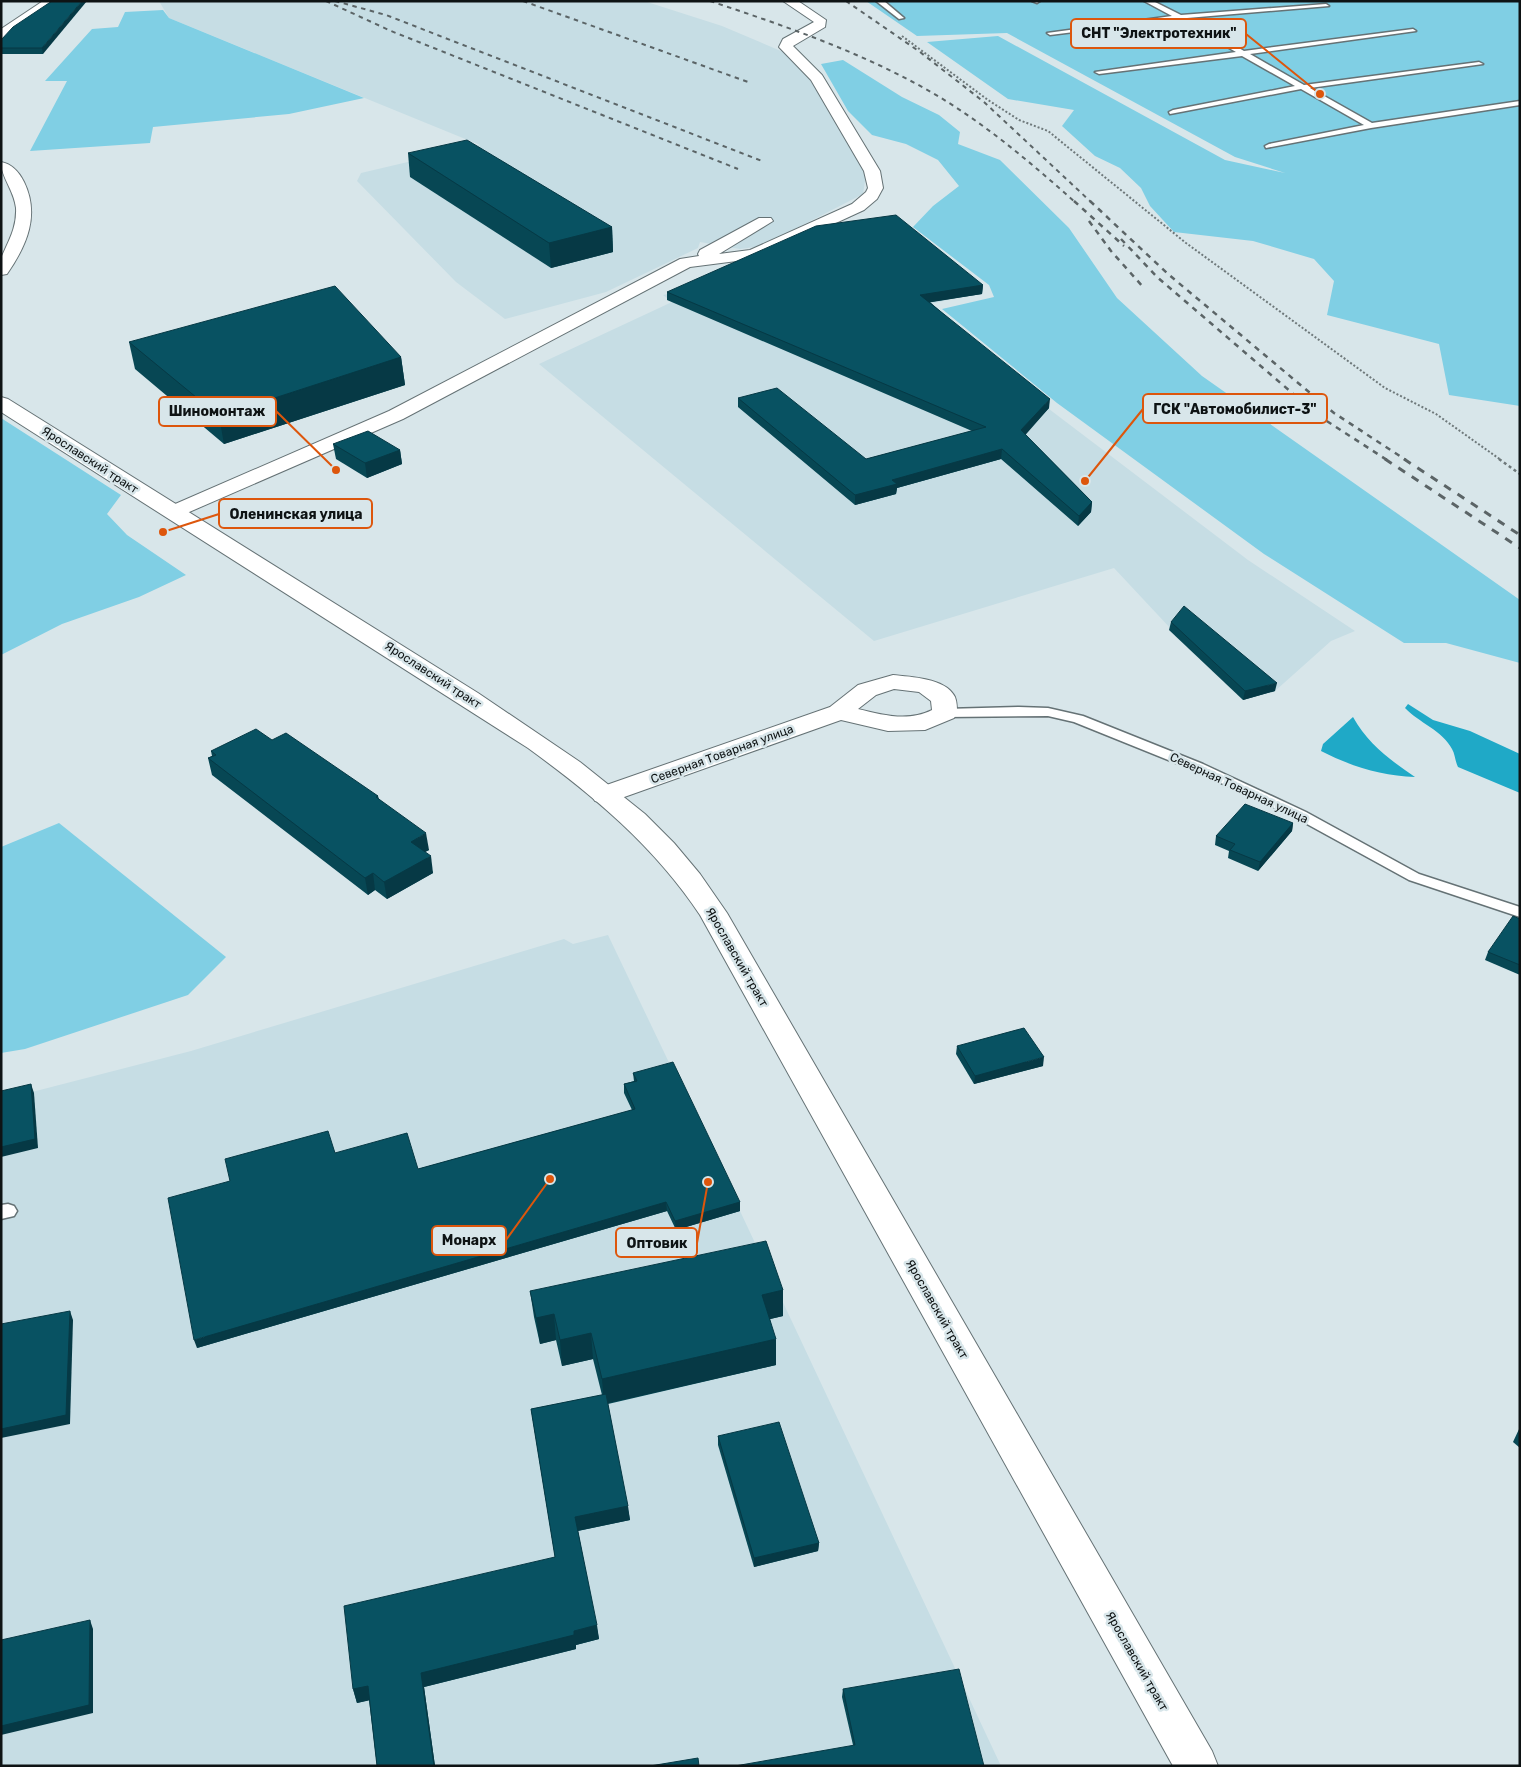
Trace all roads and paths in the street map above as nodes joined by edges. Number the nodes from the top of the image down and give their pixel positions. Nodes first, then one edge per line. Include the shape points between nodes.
1 (52, 1) edge
2 (789, 1) edge
3 (879, 1) edge
4 (1147, 1) edge
5 (1326, 6) dead end
6 (901, 18) dead end
7 (1181, 18) junction
8 (1413, 32) dead end
9 (1050, 33) dead end
10 (899, 34) dead end
11 (1, 35) edge
12 (1243, 54) junction
13 (1479, 64) dead end
14 (1099, 72) dead end
15 (1302, 87) junction
16 (1520, 103) edge
17 (1173, 112) dead end
18 (1370, 126) junction
19 (1270, 146) dead end
20 (1, 166) edge
21 (765, 221) dead end
22 (686, 263) junction
23 (1, 270) edge
24 (1, 403) edge
25 (1520, 474) edge
26 (173, 512) junction
27 (839, 712) junction
28 (946, 713) junction
29 (604, 795) junction
30 (1520, 912) edge
31 (1197, 1766) edge

1 - 11 street
2 - 22 street via 820,20 820,24 788,42 786,47 817,78 872,171 877,182 873,196 858,207 754,254
3 - 6 lane
4 - 7 lane
5 - 7 lane
7 - 9 lane
7 - 12 lane
8 - 12 lane
10 - 25 path via 988,100 1019,120 1048,131 1186,243 1385,388 1436,414
12 - 14 lane
12 - 15 lane
13 - 15 lane
15 - 17 lane
15 - 18 lane
16 - 18 lane
18 - 19 lane
20 - 23 street via 11,171 16,179 25,207 17,244
21 - 22 street
22 - 26 street via 396,415
24 - 26 street, Ярославский тракт
26 - 29 street, Ярославский тракт via 491,712
27 - 28 street, Северная Товарная улица via 888,724 925,723
27 - 28 street, Северная Товарная улица via 867,690 893,682 926,686 943,698
27 - 29 street, Северная Товарная улица
28 - 30 lane, Северная Товарная улица via 1048,712 1078,719 1198,767 1301,815 1414,878
29 - 31 street, Ярославский тракт via 668,854 700,892

